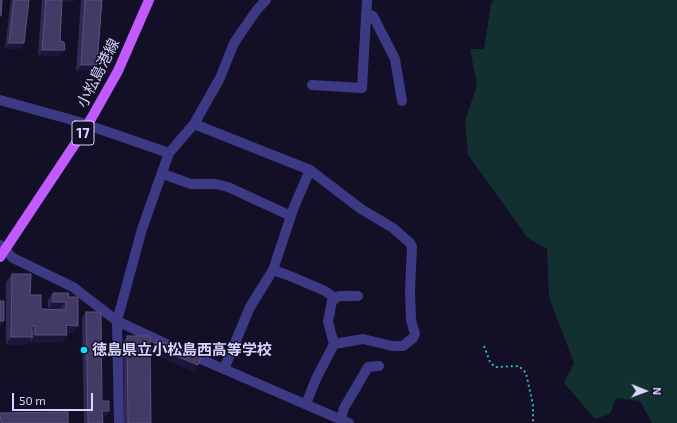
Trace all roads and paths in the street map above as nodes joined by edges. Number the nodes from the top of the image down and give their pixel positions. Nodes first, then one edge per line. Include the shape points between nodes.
1 (149, 0) edge
2 (266, 0) edge
3 (367, 0) edge
4 (366, 13) junction
5 (312, 85) dead end
6 (0, 100) edge
7 (402, 101) dead end
8 (194, 124) junction
9 (87, 126) junction
10 (169, 153) junction
11 (310, 170) junction
12 (163, 174) junction
13 (291, 216) junction
14 (2, 250) edge
15 (273, 270) junction
16 (358, 296) dead end
17 (335, 298) junction
18 (117, 321) junction
19 (334, 344) junction
20 (484, 346) dead end
21 (379, 366) dead end
22 (224, 369) junction
23 (306, 404) junction
24 (345, 421) edge
25 (119, 423) edge
26 (533, 423) edge

1 - 9 main road, 小松島港線 / 17 via 118,71
2 - 8 street via 256,10 234,43 220,78
3 - 4 street
4 - 5 street via 362,88
4 - 7 street via 373,16 395,59
6 - 9 street
8 - 10 street
8 - 11 street
9 - 10 street
9 - 14 main road, 小松島港線 / 17
10 - 12 street
11 - 13 street
11 - 19 street via 360,209 388,225 412,247 410,291 411,320 415,334 413,338 403,346 363,339
12 - 13 street via 190,184 216,184
12 - 18 street via 142,230
13 - 15 street
14 - 18 street via 13,258 73,287
15 - 17 street via 325,291
15 - 22 street via 250,307
16 - 17 street
17 - 19 street via 332,301 328,322
18 - 22 street
18 - 25 street
19 - 23 street
20 - 26 path via 490,362 495,367 519,366 526,373 533,406
21 - 24 street via 368,367 344,408
22 - 23 street
23 - 24 street

